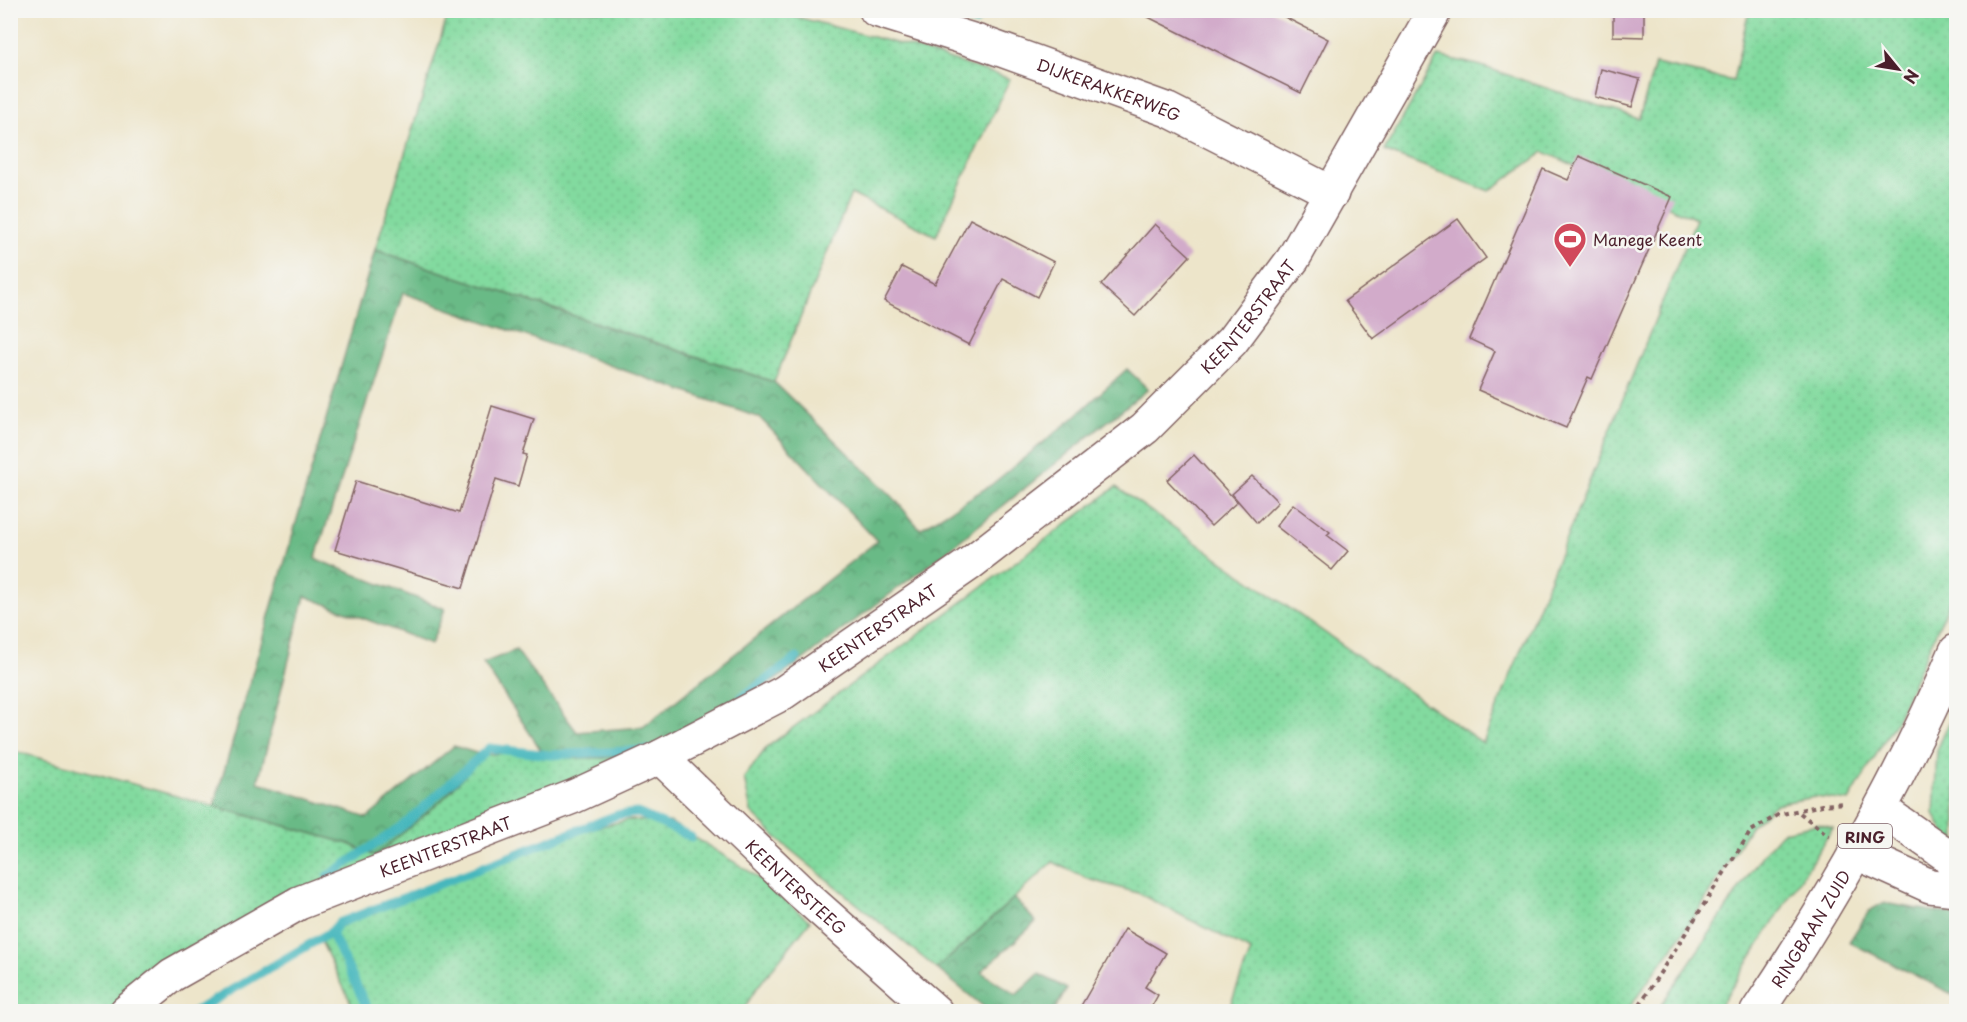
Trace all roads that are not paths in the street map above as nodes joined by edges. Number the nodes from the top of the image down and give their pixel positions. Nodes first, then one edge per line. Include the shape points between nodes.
1 (876, 10) edge
2 (1435, 10) edge
3 (1332, 193) junction
4 (1956, 651) edge
5 (660, 756) junction
6 (1882, 810) junction
7 (1855, 852) junction
8 (1956, 867) edge
9 (1956, 889) edge
10 (126, 1011) edge
11 (936, 1011) edge
12 (1757, 1011) edge

1 - 3 street, DIJKERAKKERWEG via 986,44 1168,110
2 - 3 street, KEENTERSTRAAT
3 - 5 street, KEENTERSTRAAT via 1293,259 1232,341 1145,428 968,565 783,693
4 - 6 street, RINGBAAN ZUID / RING
5 - 10 street, KEENTERSTRAAT via 576,796 300,903 172,975
5 - 11 street, KEENTERSTEEG via 802,892
6 - 7 street, RINGBAAN ZUID / RING
6 - 8 street via 1948,856
7 - 9 street via 1930,886
7 - 12 street, RINGBAAN ZUID / RING via 1794,957

